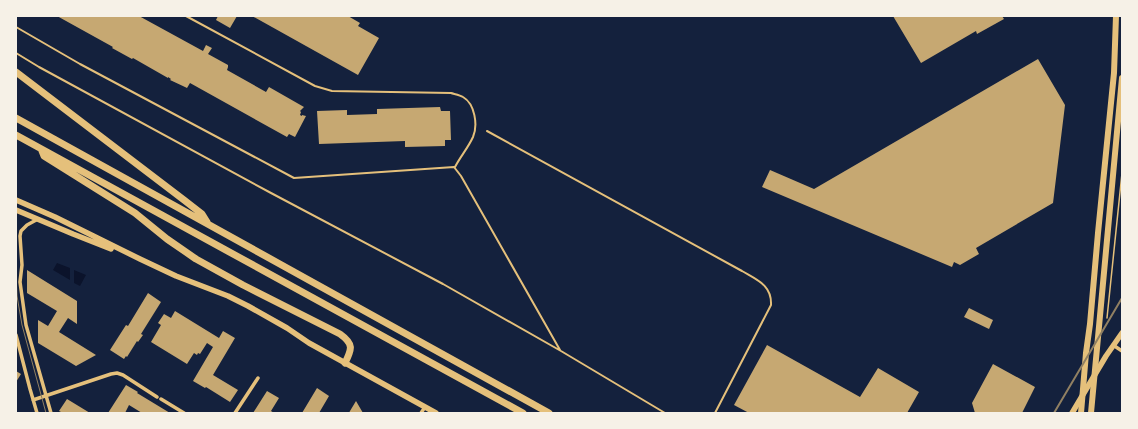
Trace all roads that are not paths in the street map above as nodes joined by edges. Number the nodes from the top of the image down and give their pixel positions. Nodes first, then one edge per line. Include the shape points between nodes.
1 (186, 16) edge
2 (1116, 16) edge
3 (16, 27) edge
4 (16, 53) edge
5 (16, 72) edge
6 (1122, 78) edge
7 (16, 118) edge
8 (488, 131) dead end
9 (16, 135) edge
10 (42, 149) junction
11 (454, 168) junction
12 (16, 200) edge
13 (16, 210) edge
14 (38, 219) junction
15 (208, 223) junction
16 (140, 259) junction
17 (1122, 328) edge
18 (1122, 333) edge
19 (16, 335) edge
20 (1113, 345) junction
21 (561, 351) junction
22 (1122, 351) edge
23 (345, 363) junction
24 (258, 378) dead end
25 (46, 396) junction
26 (33, 400) junction
27 (425, 407) junction
28 (37, 413) edge
29 (51, 413) edge
30 (184, 413) edge
31 (235, 413) edge
32 (421, 413) edge
33 (436, 413) edge
34 (523, 413) edge
35 (549, 413) edge
36 (666, 413) edge
37 (715, 413) edge
38 (1072, 413) edge
39 (1081, 413) edge
40 (1091, 413) edge

1 - 11 lane via 315,86 332,91 451,93 463,97 474,113 475,126 473,137
2 - 39 highway via 1114,73
3 - 11 lane via 294,178
4 - 21 lane via 443,284
5 - 15 highway via 202,214
6 - 40 highway
7 - 15 highway
8 - 37 lane via 742,271 768,289 771,305
9 - 10 highway
10 - 23 highway via 44,156 135,213 196,260 340,334 348,340 351,348
10 - 34 highway
11 - 21 lane via 461,176
12 - 16 main road
13 - 14 main road
14 - 16 main road
14 - 25 street via 21,231 20,282 26,325
15 - 35 highway
16 - 23 main road via 228,296 278,322
17 - 20 main road
18 - 20 main road
19 - 26 street
20 - 22 street
20 - 38 main road
21 - 36 lane
23 - 27 main road
24 - 31 street
25 - 26 street
25 - 29 street
25 - 30 street via 117,373
26 - 28 street
27 - 32 street
27 - 33 main road

